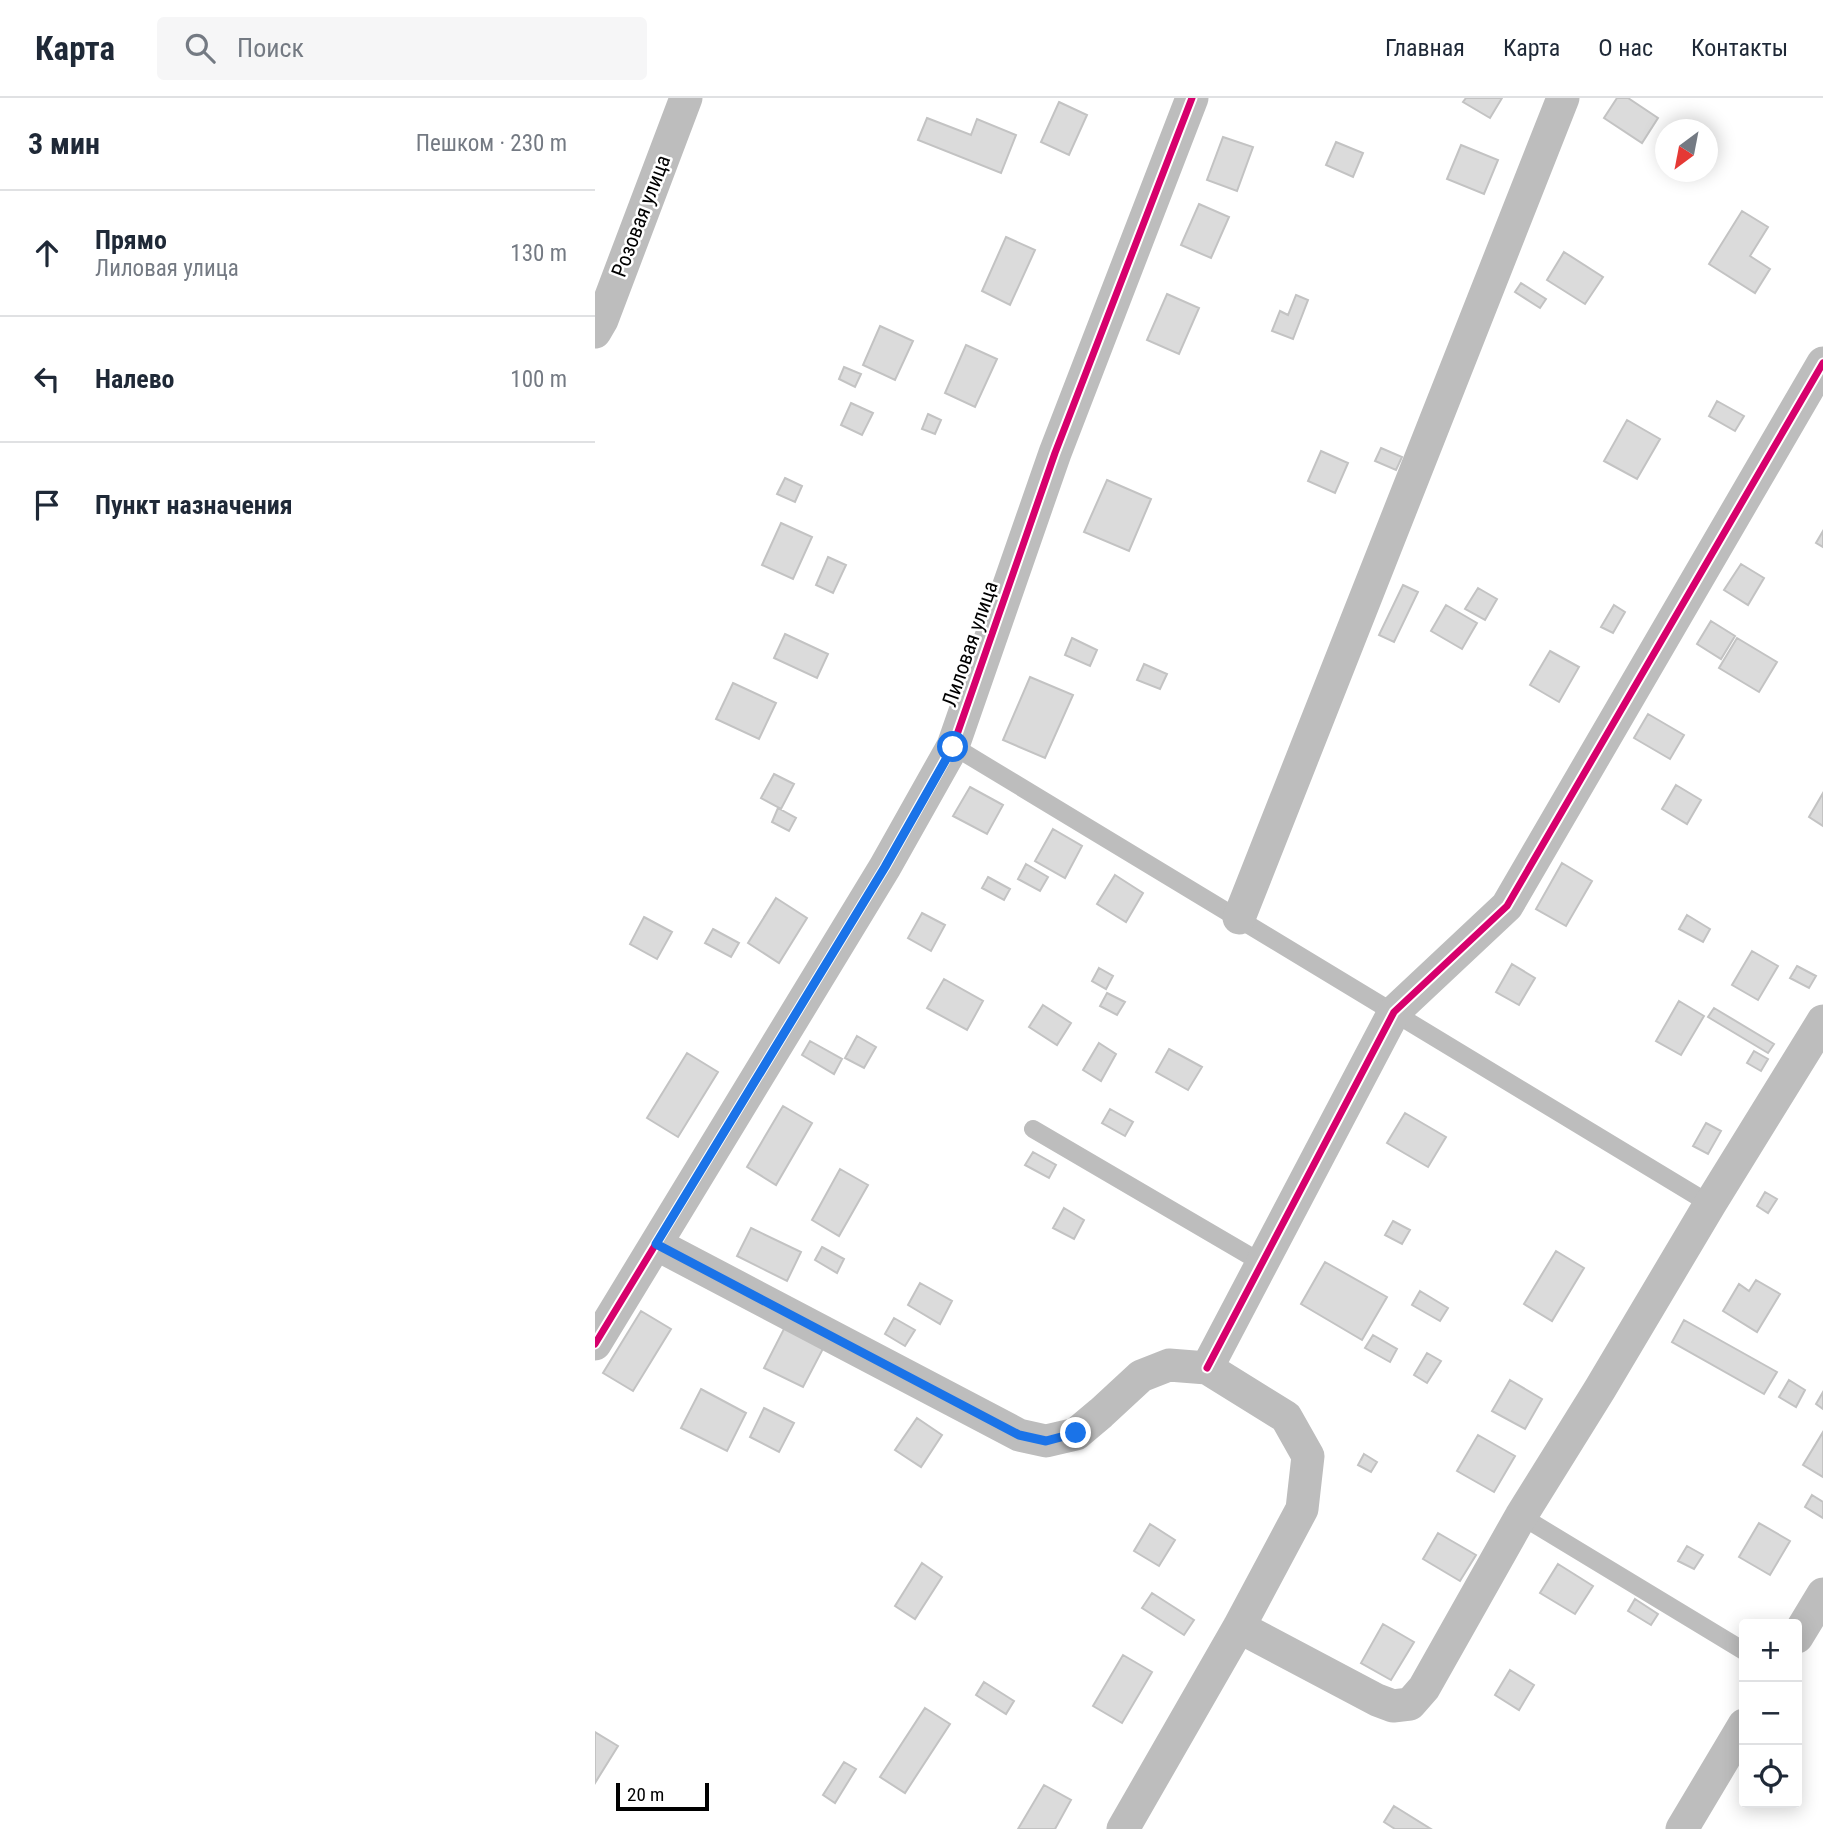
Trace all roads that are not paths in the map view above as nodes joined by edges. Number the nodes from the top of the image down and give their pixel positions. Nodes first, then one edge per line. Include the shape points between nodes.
1 (685, 98) edge
2 (1192, 98) edge
3 (1563, 98) edge
4 (595, 332) edge
5 (1823, 363) edge
6 (953, 747) junction
7 (1239, 918) junction
8 (1394, 1012) junction
9 (1823, 1021) edge
10 (1033, 1129) dead end
11 (1710, 1204) junction
12 (656, 1244) junction
13 (1262, 1263) junction
14 (595, 1344) edge
15 (1207, 1368) junction
16 (1521, 1516) junction
17 (1823, 1594) edge
18 (1239, 1627) junction
19 (1802, 1629) edge
20 (1739, 1648) edge
21 (1739, 1733) edge
22 (1123, 1829) edge
23 (1682, 1829) edge

1 - 4 street, Розовая улица
2 - 6 street, Лиловая улица via 1055,453
3 - 7 street
5 - 8 street via 1507,906
6 - 7 lane
6 - 12 street, Лиловая улица
7 - 8 lane
8 - 11 lane
8 - 13 street
9 - 11 street
10 - 13 lane
11 - 16 street
12 - 14 street, Лиловая улица
12 - 15 street via 1019,1435 1046,1441 1076,1433 1141,1376 1169,1365
13 - 15 street
15 - 18 street via 1286,1417 1308,1456 1302,1509
16 - 18 street via 1424,1688 1410,1704 1393,1706 1377,1700
16 - 20 lane
17 - 19 street
18 - 22 street
21 - 23 street

